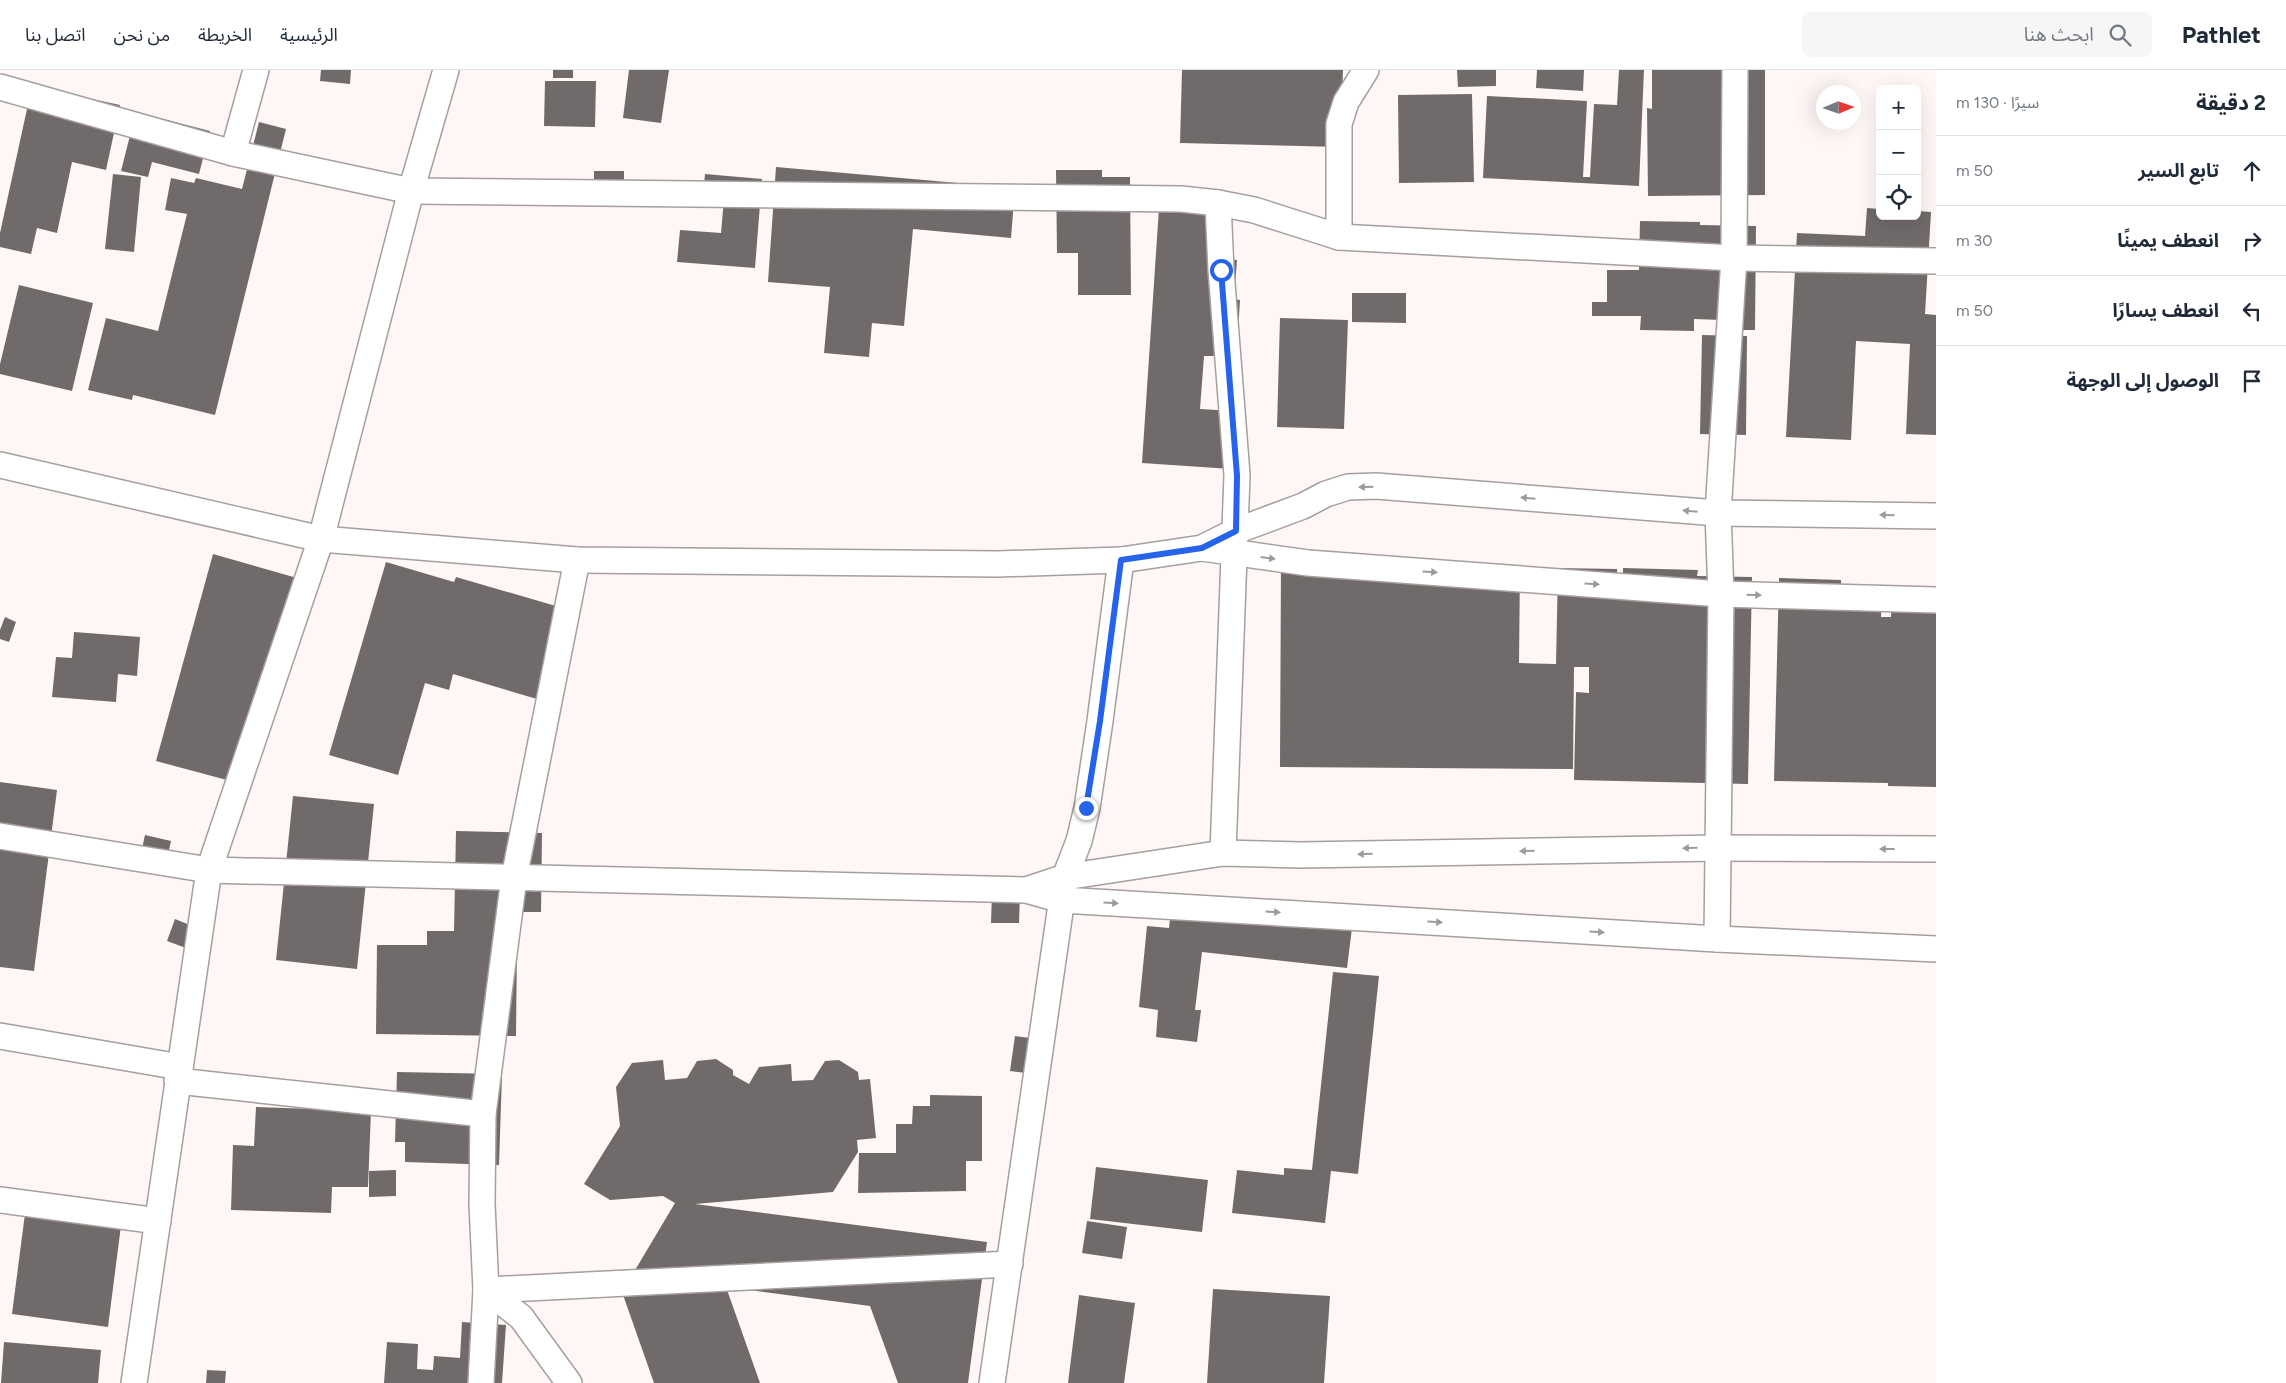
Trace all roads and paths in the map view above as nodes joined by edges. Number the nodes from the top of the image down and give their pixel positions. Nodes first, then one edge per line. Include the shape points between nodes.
1 (256, 70) edge
2 (446, 70) edge
3 (1366, 70) edge
4 (1735, 70) edge
5 (0, 87) edge
6 (233, 153) junction
7 (411, 192) junction
8 (1218, 203) junction
9 (1339, 237) junction
10 (1734, 258) junction
11 (1936, 261) edge
12 (0, 465) edge
13 (1718, 513) junction
14 (1936, 516) edge
15 (321, 539) junction
16 (1235, 543) junction
17 (577, 560) junction
18 (1121, 560) junction
19 (1721, 594) junction
20 (1936, 600) edge
21 (0, 836) edge
22 (1717, 848) junction
23 (1936, 849) edge
24 (1223, 853) junction
25 (209, 870) junction
26 (514, 878) junction
27 (1063, 889) junction
28 (1717, 939) junction
29 (1936, 949) edge
30 (0, 1036) edge
31 (178, 1074) junction
32 (483, 1114) junction
33 (0, 1200) edge
34 (158, 1221) junction
35 (1010, 1264) junction
36 (486, 1290) junction
37 (134, 1383) edge
38 (481, 1383) edge
39 (569, 1383) edge
40 (992, 1383) edge

1 - 6 street
2 - 7 street
3 - 9 street via 1346,102 1339,124
4 - 10 street
5 - 6 street
6 - 7 street
7 - 8 street
7 - 15 street
8 - 9 street via 1254,210
8 - 16 street via 1237,476
9 - 10 street
10 - 11 street
10 - 13 street
12 - 15 street
14 -> 13 street
13 -> 16 street via 1376,486 1348,487 1326,494
13 - 19 street
15 - 17 street
15 - 25 street
16 - 18 street
16 -> 19 street via 1308,562
16 - 24 street
17 - 18 street via 989,564
17 - 26 street
18 - 27 street via 1086,808 1079,842
19 -> 20 street
19 - 22 street
21 - 25 street
23 -> 22 street
22 -> 24 street via 1301,855
22 - 28 street
24 - 27 street
25 - 26 street
25 - 31 street
26 - 27 street
26 - 32 street
27 -> 28 street
27 - 35 street
28 - 29 street
30 - 31 street
31 - 32 street
31 - 34 street
32 - 36 street via 482,1204
33 - 34 street
34 - 37 street
35 - 36 street
35 - 40 street
36 - 38 street
36 - 39 street via 521,1317

